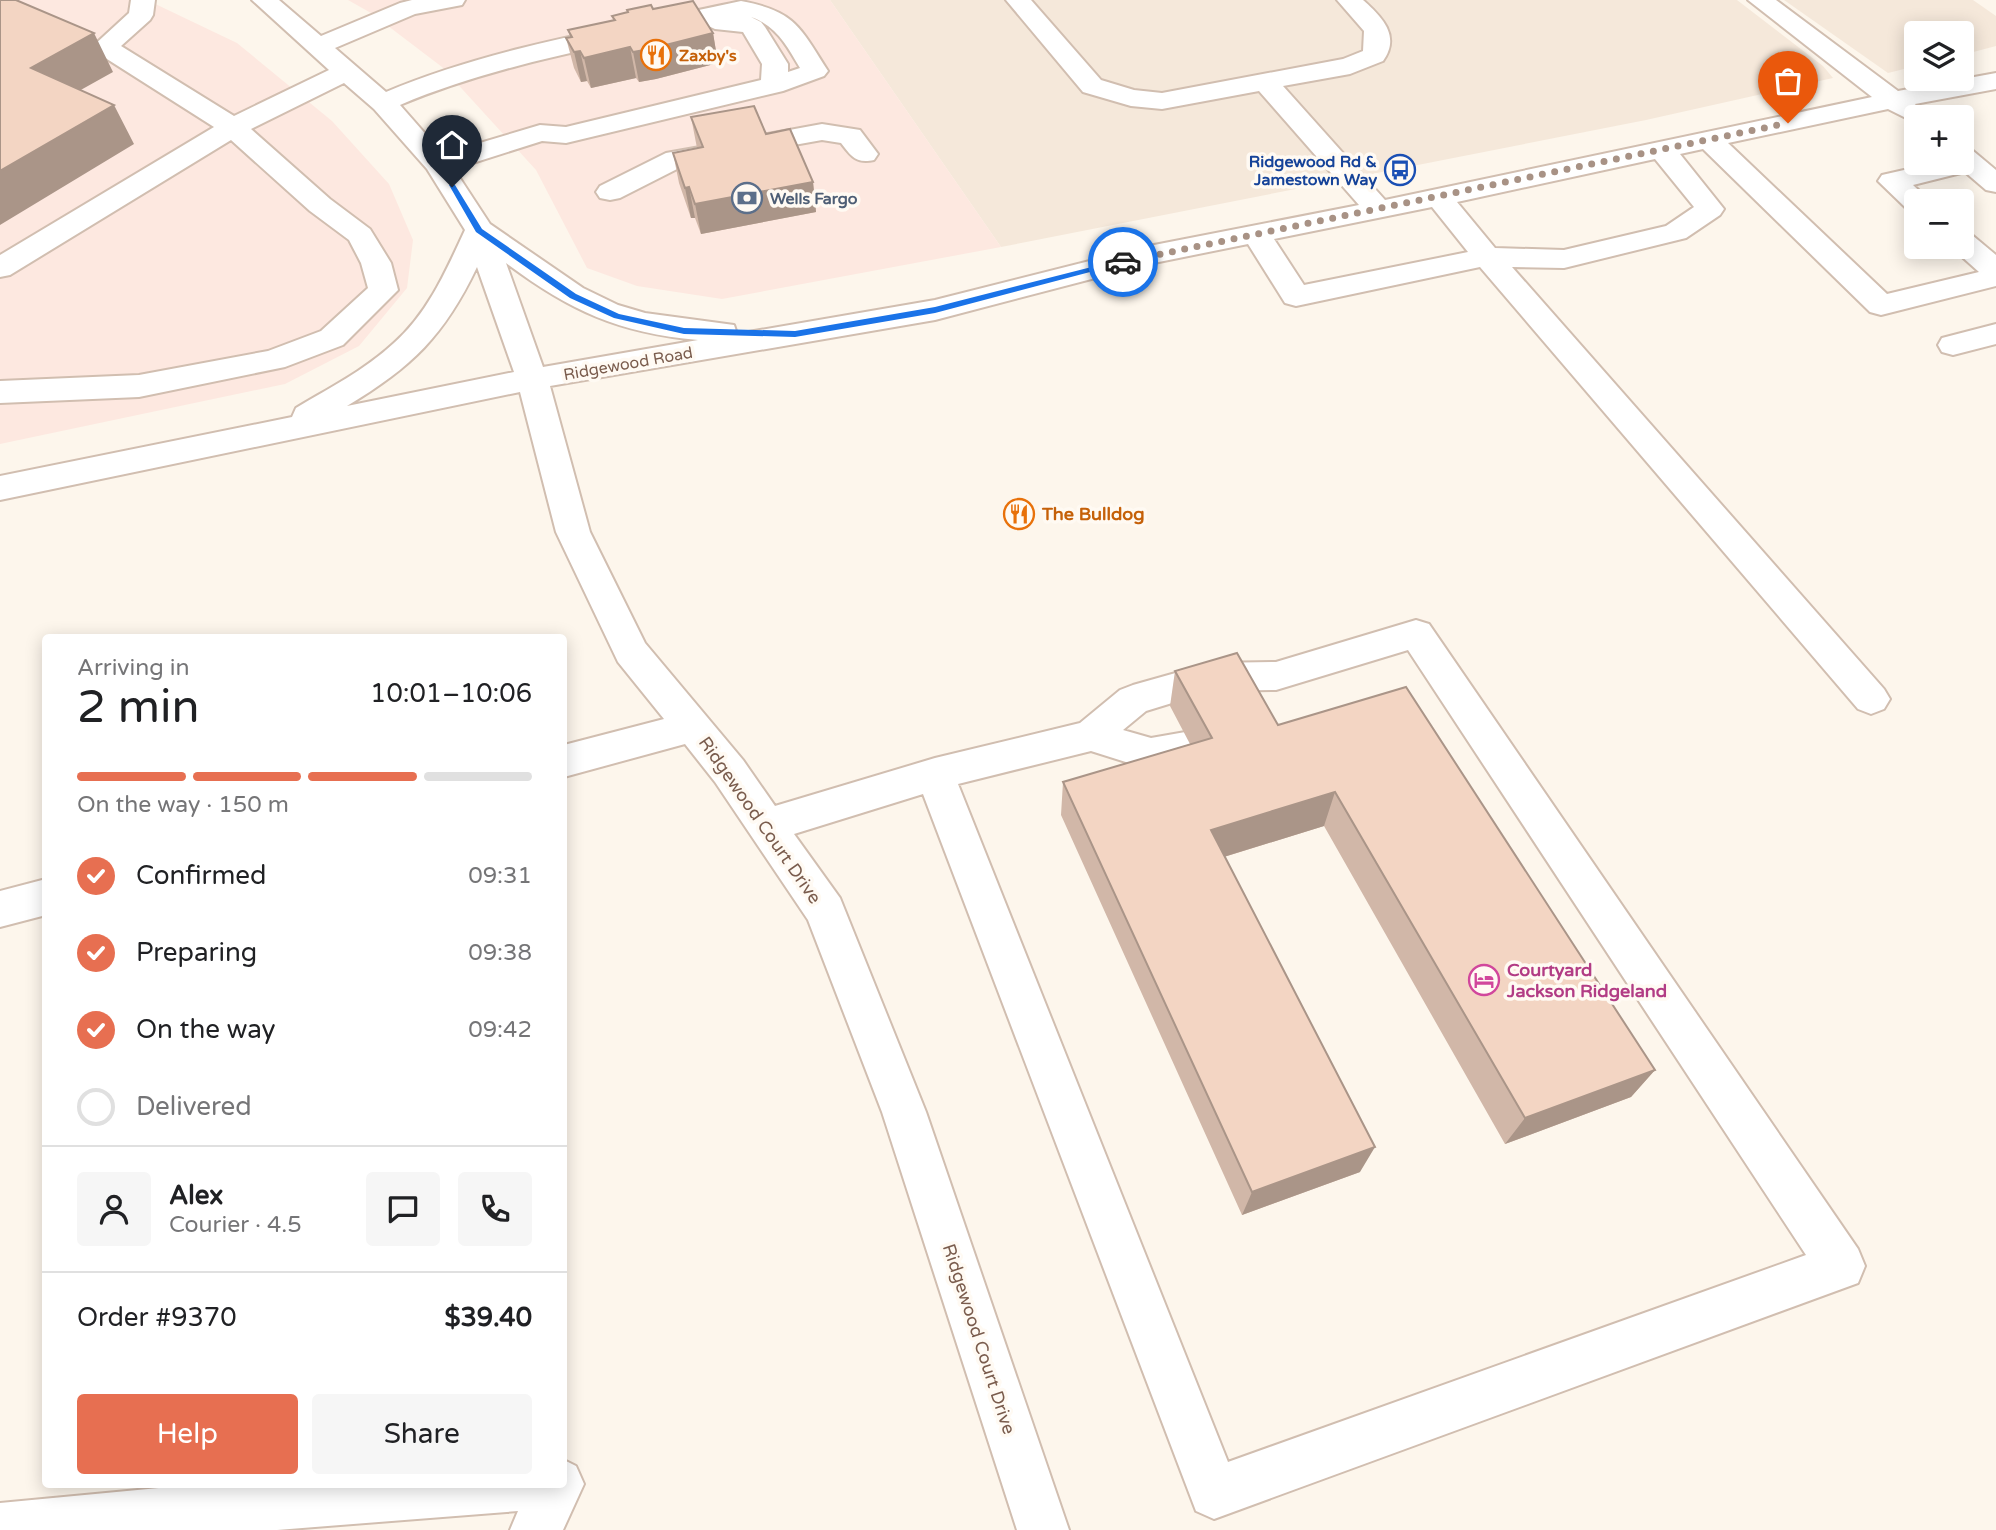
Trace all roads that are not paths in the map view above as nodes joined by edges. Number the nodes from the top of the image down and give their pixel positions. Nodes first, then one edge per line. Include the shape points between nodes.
1 (143, 0) edge
2 (264, 0) edge
3 (453, 0) edge
4 (1018, 0) edge
5 (1349, 0) edge
6 (1760, 0) edge
7 (407, 4) edge
8 (317, 47) junction
9 (488, 64) junction
10 (347, 71) junction
11 (1996, 81) edge
12 (1267, 83) junction
13 (774, 85) junction
14 (383, 103) junction
15 (1918, 105) edge
16 (1904, 108) edge
17 (1904, 109) edge
18 (233, 127) junction
19 (1709, 140) junction
20 (1662, 150) junction
21 (438, 165) junction
22 (1974, 166) edge
23 (1912, 175) edge
24 (1996, 184) edge
25 (1904, 192) edge
26 (1439, 197) junction
27 (1378, 210) junction
28 (479, 230) junction
29 (1256, 234) junction
30 (1974, 252) edge
31 (1487, 257) junction
32 (0, 268) edge
33 (1996, 271) edge
34 (1996, 277) edge
35 (795, 334) junction
36 (1996, 334) edge
37 (1953, 345) dead end
38 (531, 379) junction
39 (0, 392) edge
40 (287, 429) junction
41 (0, 488) edge
42 (1871, 699) dead end
43 (693, 727) junction
44 (1091, 736) junction
45 (1191, 746) edge
46 (567, 760) edge
47 (935, 774) junction
48 (766, 826) junction
49 (42, 898) edge
50 (0, 909) edge
51 (485, 1488) edge
52 (556, 1488) edge
53 (0, 1529) edge
54 (536, 1530) edge
55 (1043, 1530) edge

1 - 18 street via 141,15 105,47
2 - 8 street, Ridgewood Court Drive
3 - 7 street
4 - 12 street via 1092,86 1131,99 1162,101
5 - 12 street via 1378,28 1380,43 1374,56 1350,66
6 - 16 street
7 - 8 street
8 - 10 street, Ridgewood Court Drive
9 - 13 street via 550,58 708,23 741,22 752,27 775,64
9 - 13 street via 741,8 765,11 784,24 815,71
9 - 14 street
10 - 14 street, Ridgewood Court Drive
10 - 18 street
11 - 15 street, Ridgewood Road
12 - 27 street
13 - 21 street via 566,135 540,133
14 - 21 street, Ridgewood Court Drive
17 - 19 street, Ridgewood Road
18 - 32 street
18 - 39 street via 360,235 376,263 383,290 332,338 274,360 139,386
19 - 20 street, Ridgewood Road
19 - 34 street via 1881,305
20 - 26 street, Ridgewood Road
20 - 31 street via 1710,209 1676,232 1564,259
21 - 28 street, Ridgewood Court Drive
22 - 24 street
23 - 25 street via 1892,181
26 - 27 street, Ridgewood Road
26 - 31 street
27 - 29 street, Ridgewood Road
28 - 35 street via 573,296 617,316 684,331
28 - 38 street, Ridgewood Court Drive
28 - 40 street via 433,320 405,351
29 - 31 street via 1296,296
29 - 35 street, Ridgewood Road via 1149,255 935,310
30 - 33 street
31 - 42 street
35 - 38 street, Ridgewood Road
36 - 37 street
38 - 40 street, Ridgewood Road
38 - 43 street, Ridgewood Court Drive via 573,533 631,652
40 - 41 street, Ridgewood Road
43 - 46 street
43 - 48 street, Ridgewood Court Drive
44 - 45 street via 1151,754
44 - 47 street
44 - 47 street via 1133,699 1211,677 1273,694 1416,635 1841,1266 1214,1493
47 - 48 street
48 - 55 street, Ridgewood Court Drive via 825,911 899,1100
49 - 50 street
51 - 53 street
52 - 54 street

